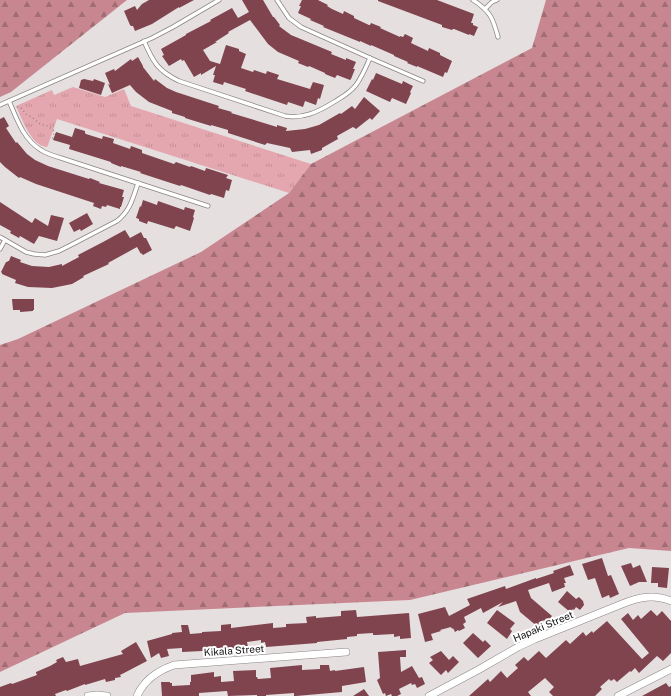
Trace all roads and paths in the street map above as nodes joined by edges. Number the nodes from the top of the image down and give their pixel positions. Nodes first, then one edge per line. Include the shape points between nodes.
1 (219, 0) edge
2 (277, 0) edge
3 (473, 0) edge
4 (497, 0) edge
5 (485, 9) junction
6 (498, 37) dead end
7 (144, 41) junction
8 (370, 58) junction
9 (423, 81) dead end
10 (9, 101) junction
11 (0, 105) edge
12 (16, 105) dead end
13 (52, 140) dead end
14 (138, 183) junction
15 (208, 206) dead end
16 (0, 237) edge
17 (5, 240) junction
18 (0, 249) edge
19 (671, 601) edge
20 (346, 652) dead end
21 (671, 669) edge
22 (88, 696) edge
23 (107, 696) edge
24 (137, 696) edge
25 (429, 696) edge
26 (618, 696) edge

1 - 7 lane
2 - 8 lane via 289,18 301,27
3 - 5 lane
4 - 5 lane
5 - 6 lane via 493,19
7 - 8 lane via 157,66 171,78 292,117 312,114 346,95 359,80
7 - 10 lane
8 - 9 lane
10 - 11 lane
10 - 14 lane via 23,132 41,150
12 - 13 path via 28,116 54,131
14 - 15 lane
14 - 17 lane via 130,206 123,216 59,251 45,255 34,254
16 - 17 lane
17 - 18 lane
19 - 25 street, Hapaki Street via 646,597 622,604 518,647
20 - 24 street, Kikala Street via 174,665 156,672 143,685
21 - 26 street
22 - 23 street

